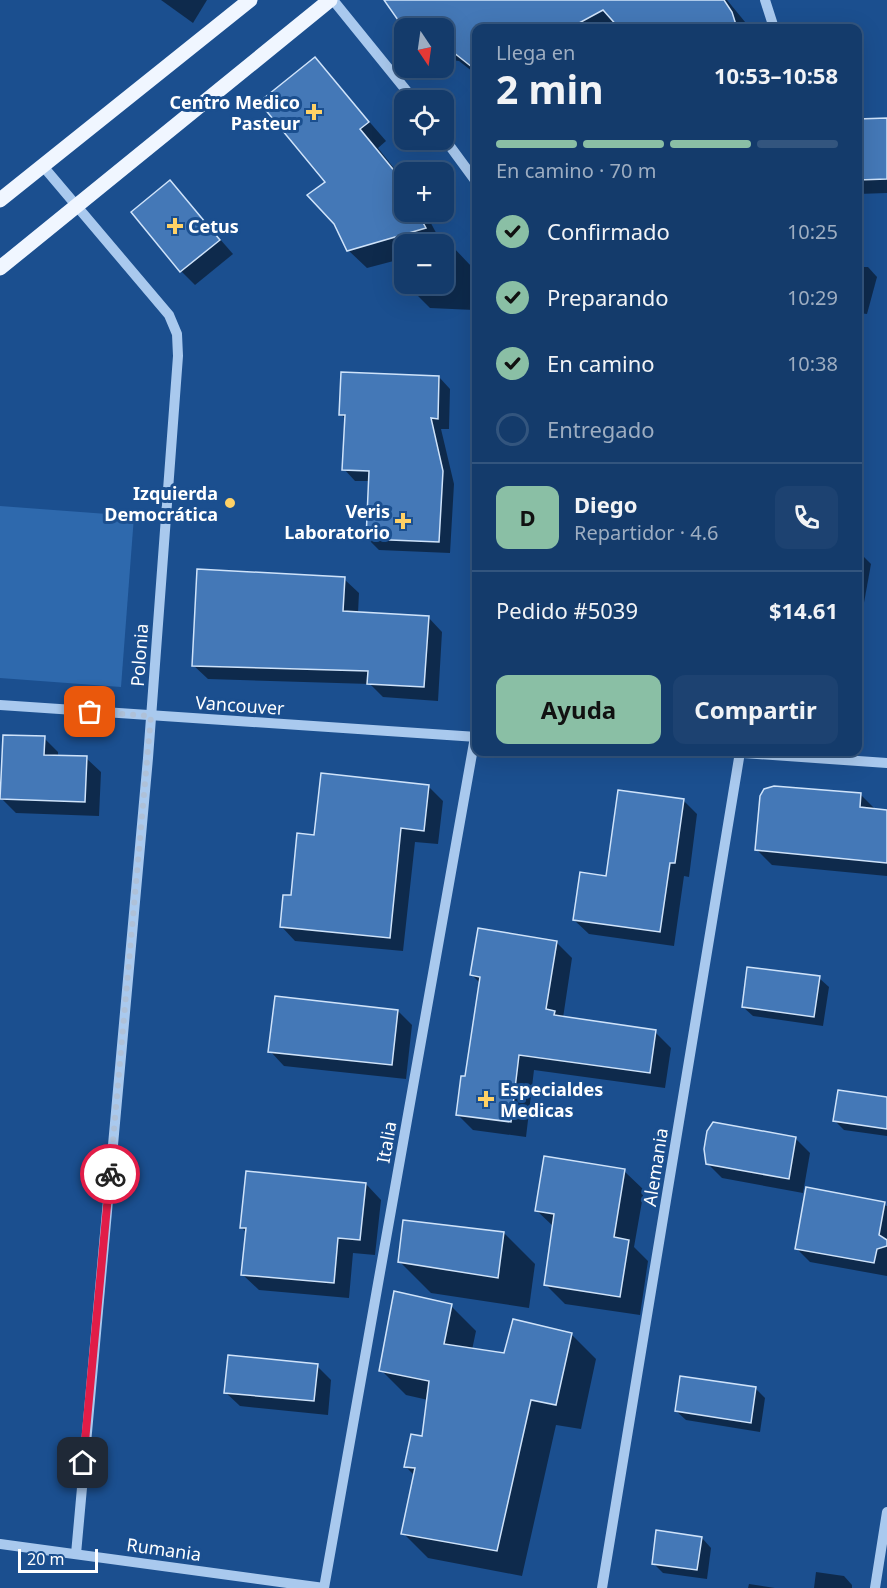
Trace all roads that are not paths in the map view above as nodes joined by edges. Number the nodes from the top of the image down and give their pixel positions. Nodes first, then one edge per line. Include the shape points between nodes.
1 (250, 0) edge
2 (331, 0) edge
3 (765, 0) edge
4 (773, 24) edge
5 (406, 90) edge
6 (453, 150) edge
7 (42, 165) junction
8 (472, 176) edge
9 (0, 200) edge
10 (77, 206) junction
11 (0, 268) edge
12 (0, 705) edge
13 (151, 716) junction
14 (472, 737) edge
15 (473, 756) edge
16 (739, 756) edge
17 (793, 756) edge
18 (887, 763) edge
19 (887, 1512) edge
20 (0, 1544) edge
21 (76, 1554) junction
22 (324, 1588) edge
23 (602, 1588) edge
24 (875, 1588) edge

1 - 7 main road
2 - 5 street
2 - 10 main road
3 - 4 street
6 - 8 street
7 - 9 main road
7 - 10 street, Polonia
10 - 11 main road
10 - 13 street, Polonia via 169,315 177,334 178,368
12 - 13 street, Vancouver
13 - 14 street, Vancouver
13 - 21 street, Polonia
15 - 22 street, Italia
16 - 23 street, Alemania
17 - 18 street
19 - 24 street
20 - 21 street, Rumania
21 - 22 street, Rumania

